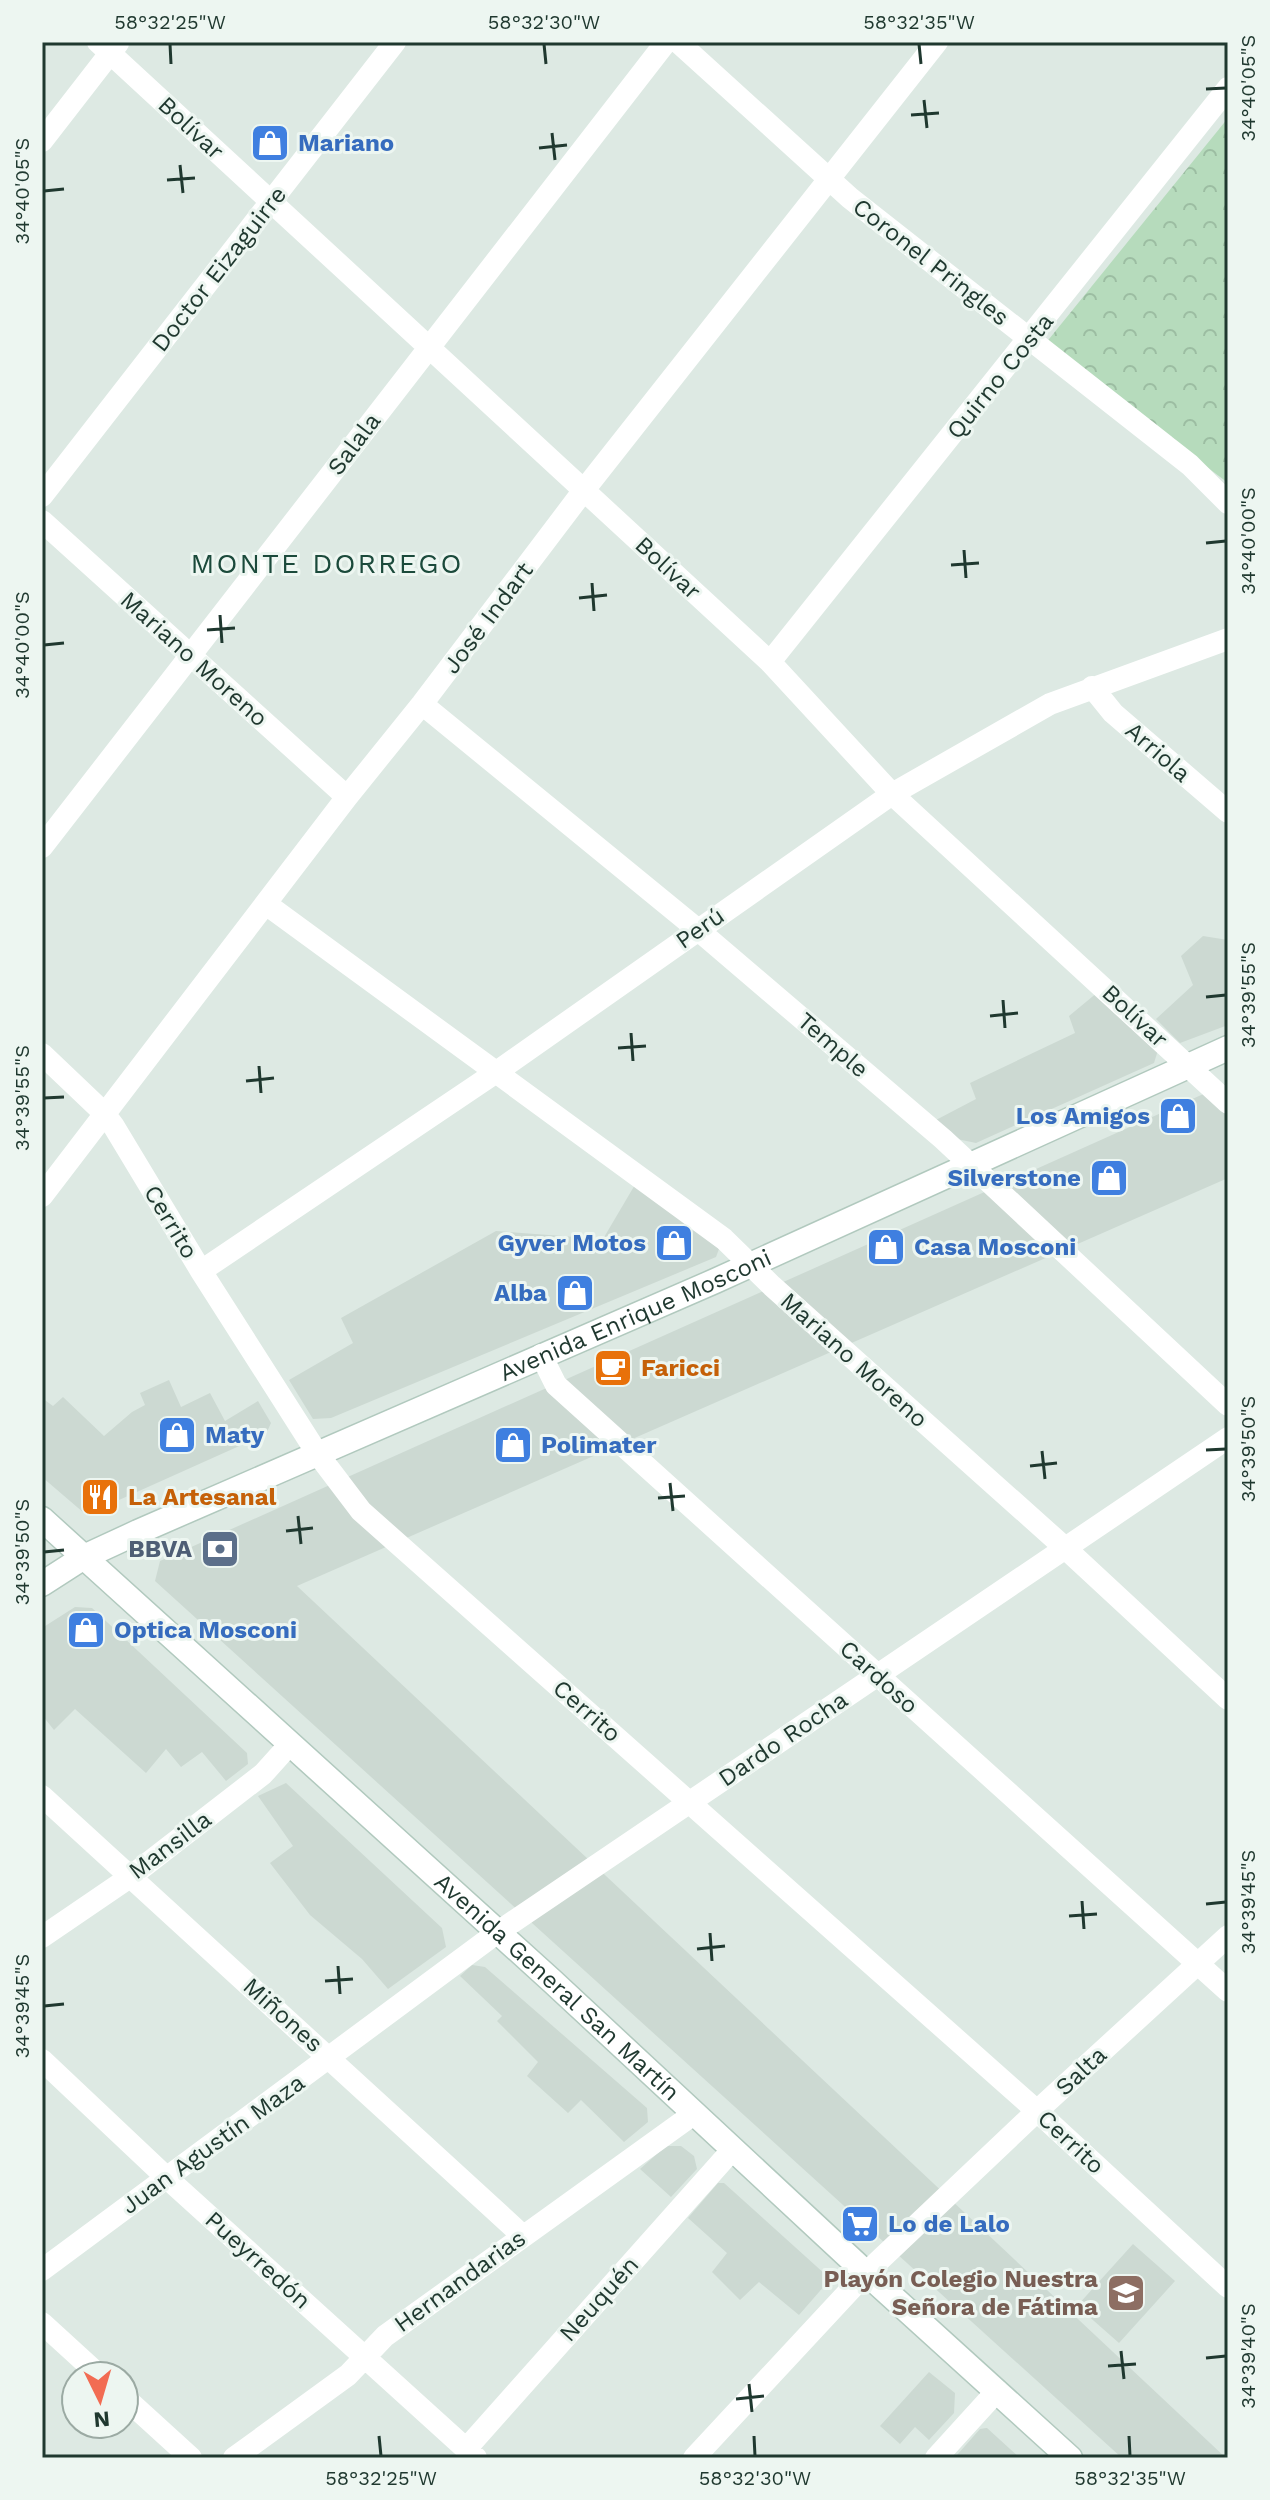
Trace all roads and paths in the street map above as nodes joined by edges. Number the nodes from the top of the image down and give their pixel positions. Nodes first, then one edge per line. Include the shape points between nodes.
1 (395, 42) edge
2 (666, 42) edge
3 (678, 42) edge
4 (937, 42) edge
5 (109, 46) edge
6 (1228, 88) edge
7 (42, 141) edge
8 (829, 179) junction
9 (271, 202) junction
10 (1030, 340) junction
11 (429, 347) junction
12 (584, 490) junction
13 (42, 496) edge
14 (1228, 503) edge
15 (42, 521) edge
16 (1228, 639) edge
17 (191, 657) junction
18 (770, 662) junction
19 (1092, 687) junction
20 (422, 704) junction
21 (892, 794) junction
22 (347, 797) junction
23 (1228, 812) edge
24 (42, 847) edge
25 (266, 904) junction
26 (697, 929) junction
27 (1228, 1048) edge
28 (42, 1054) edge
29 (1188, 1066) junction
30 (495, 1073) junction
31 (1228, 1103) edge
32 (104, 1113) junction
33 (969, 1164) junction
34 (42, 1196) edge
35 (751, 1263) junction
36 (201, 1271) junction
37 (541, 1355) junction
38 (1228, 1405) edge
39 (1228, 1438) edge
40 (317, 1453) junction
41 (42, 1519) edge
42 (1064, 1547) junction
43 (84, 1557) junction
44 (42, 1584) edge
45 (876, 1675) junction
46 (1228, 1699) edge
47 (290, 1744) junction
48 (42, 1796) edge
49 (691, 1802) junction
50 (130, 1877) junction
51 (498, 1932) junction
52 (1228, 1936) edge
53 (42, 1937) edge
54 (1198, 1963) junction
55 (1228, 1991) edge
56 (330, 2058) junction
57 (42, 2060) edge
58 (1037, 2111) junction
59 (695, 2113) junction
60 (733, 2149) junction
61 (167, 2178) junction
62 (522, 2235) junction
63 (42, 2270) edge
64 (866, 2273) junction
65 (1228, 2287) edge
66 (42, 2323) edge
67 (366, 2357) junction
68 (82, 2360) edge
69 (997, 2391) junction
70 (140, 2412) edge
71 (471, 2454) edge
72 (191, 2458) edge
73 (234, 2458) edge
74 (694, 2458) edge
75 (936, 2458) edge
76 (1070, 2458) edge

1 - 9 street, Doctor Eizaguirre
2 - 11 street, Salala
3 - 8 street, Coronel Pringles
4 - 8 street, José Indart
5 - 7 street
5 - 9 street, Bolívar
6 - 10 street, Quirno Costa
8 - 10 street, Coronel Pringles
8 - 12 street, José Indart
9 - 11 street, Bolívar
9 - 13 street, Doctor Eizaguirre
10 - 14 street, Coronel Pringles via 1190,465
10 - 18 street, Quirno Costa
11 - 12 street, Bolívar
11 - 17 street, Salala
12 - 18 street, Bolívar
12 - 20 street, José Indart
15 - 17 street, Mariano Moreno
16 - 19 street, Perú
17 - 22 street, Mariano Moreno
17 - 24 street, Salala
18 - 21 street, Bolívar
19 - 21 street, Perú via 1050,704
19 - 23 street, Arriola via 1113,713
20 - 22 street, José Indart
20 - 26 street, Temple
21 - 26 street, Perú
21 - 29 street, Bolívar
22 - 25 street, José Indart
25 - 30 street, Mariano Moreno
25 - 32 street, José Indart
26 - 30 street, Perú
26 - 33 street, Temple
27 - 29 main road, Avenida Enrique Mosconi
28 - 32 street, Cerrito
29 - 31 street, Bolívar
29 - 33 main road, Avenida Enrique Mosconi
30 - 35 street, Mariano Moreno
30 - 36 street, Perú
32 - 34 street, José Indart
32 - 36 street, Cerrito
33 - 35 main road, Avenida Enrique Mosconi
33 - 38 street, Temple
35 - 37 main road, Avenida Enrique Mosconi
35 - 42 street, Mariano Moreno
36 - 40 street, Cerrito
37 - 40 main road, Avenida Enrique Mosconi
37 - 45 street, Cardoso via 556,1385
39 - 42 street, Dardo Rocha
40 - 43 main road, Avenida Enrique Mosconi
40 - 49 street, Cerrito via 361,1511
41 - 43 main road, Avenida General San Martín
42 - 45 street, Dardo Rocha
42 - 46 street, Mariano Moreno
43 - 44 main road, Avenida Enrique Mosconi
43 - 47 main road, Avenida General San Martín
45 - 49 street, Dardo Rocha
45 - 54 street, Cardoso
47 - 50 street, Mansilla via 263,1774
47 - 51 main road, Avenida General San Martín
48 - 50 street, Miñones
49 - 51 street, Dardo Rocha
49 - 58 street, Cerrito
50 - 53 street, Mansilla
50 - 56 street, Miñones
51 - 56 street, Juan Agustín Maza
51 - 59 main road, Avenida General San Martín
52 - 54 street, Salta
54 - 55 street, Cardoso
54 - 58 street, Salta
56 - 61 street, Juan Agustín Maza
56 - 62 street, Miñones
57 - 61 street, Pueyrredón
58 - 64 street, Salta
58 - 65 street, Cerrito
59 - 60 main road, Avenida General San Martín
59 - 62 street, Hernandarias
60 - 64 main road, Avenida General San Martín
60 - 71 street, Neuquén
61 - 63 street, Juan Agustín Maza
61 - 67 street, Pueyrredón
62 - 67 street, Hernandarias via 385,2336
64 - 69 main road, Avenida General San Martín
64 - 74 street, Salta
66 - 68 street
67 - 71 street, Pueyrredón
67 - 73 street, Hernandarias
69 - 75 street
69 - 76 main road, Avenida General San Martín
70 - 72 street

